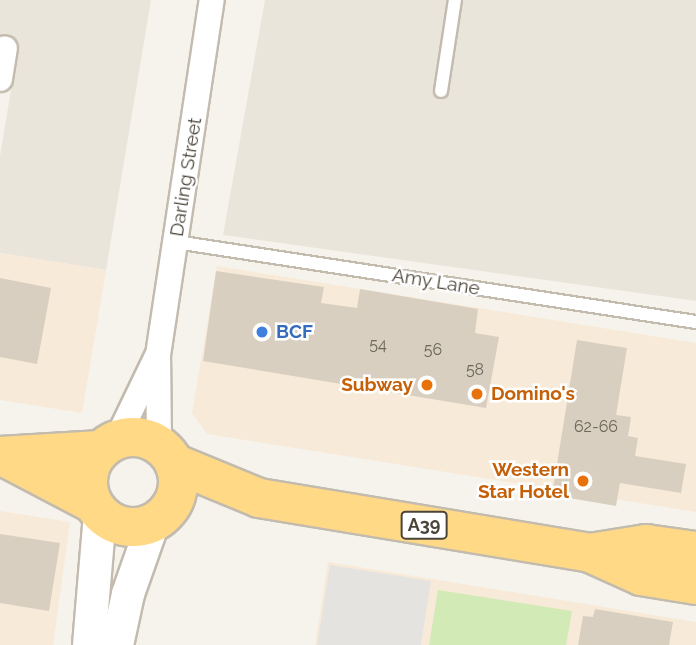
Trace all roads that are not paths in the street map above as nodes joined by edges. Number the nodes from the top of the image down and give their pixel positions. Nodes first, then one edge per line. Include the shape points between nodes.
1 (212, 0) edge
2 (455, 0) edge
3 (5, 48) dead end
4 (0, 79) edge
5 (441, 91) dead end
6 (176, 242) junction
7 (696, 322) edge
8 (158, 355) junction
9 (109, 444) junction
10 (167, 454) junction
11 (2, 457) edge
12 (258, 498) junction
13 (96, 509) junction
14 (160, 517) junction
15 (696, 551) edge
16 (590, 552) junction
17 (696, 585) edge
18 (89, 645) edge
19 (117, 645) edge

1 - 6 street, Darling Street
2 - 5 lane
3 - 4 street
6 - 7 lane, Amy Lane
6 - 8 street, Darling Street
8 - 9 street, Darling Street
8 - 10 street, Darling Street
9 - 10 highway, A39 via 146,438
9 - 11 highway, A39
9 - 13 highway via 88,475
10 - 12 highway, A39
10 - 14 highway via 178,488
11 - 13 highway, A39
12 - 14 highway, A39
12 - 16 highway, A39
13 - 14 highway, A39 via 126,527
13 - 18 street
14 - 19 street via 128,594
15 - 16 highway, A39 via 646,544
16 - 17 highway, A39 via 641,576

